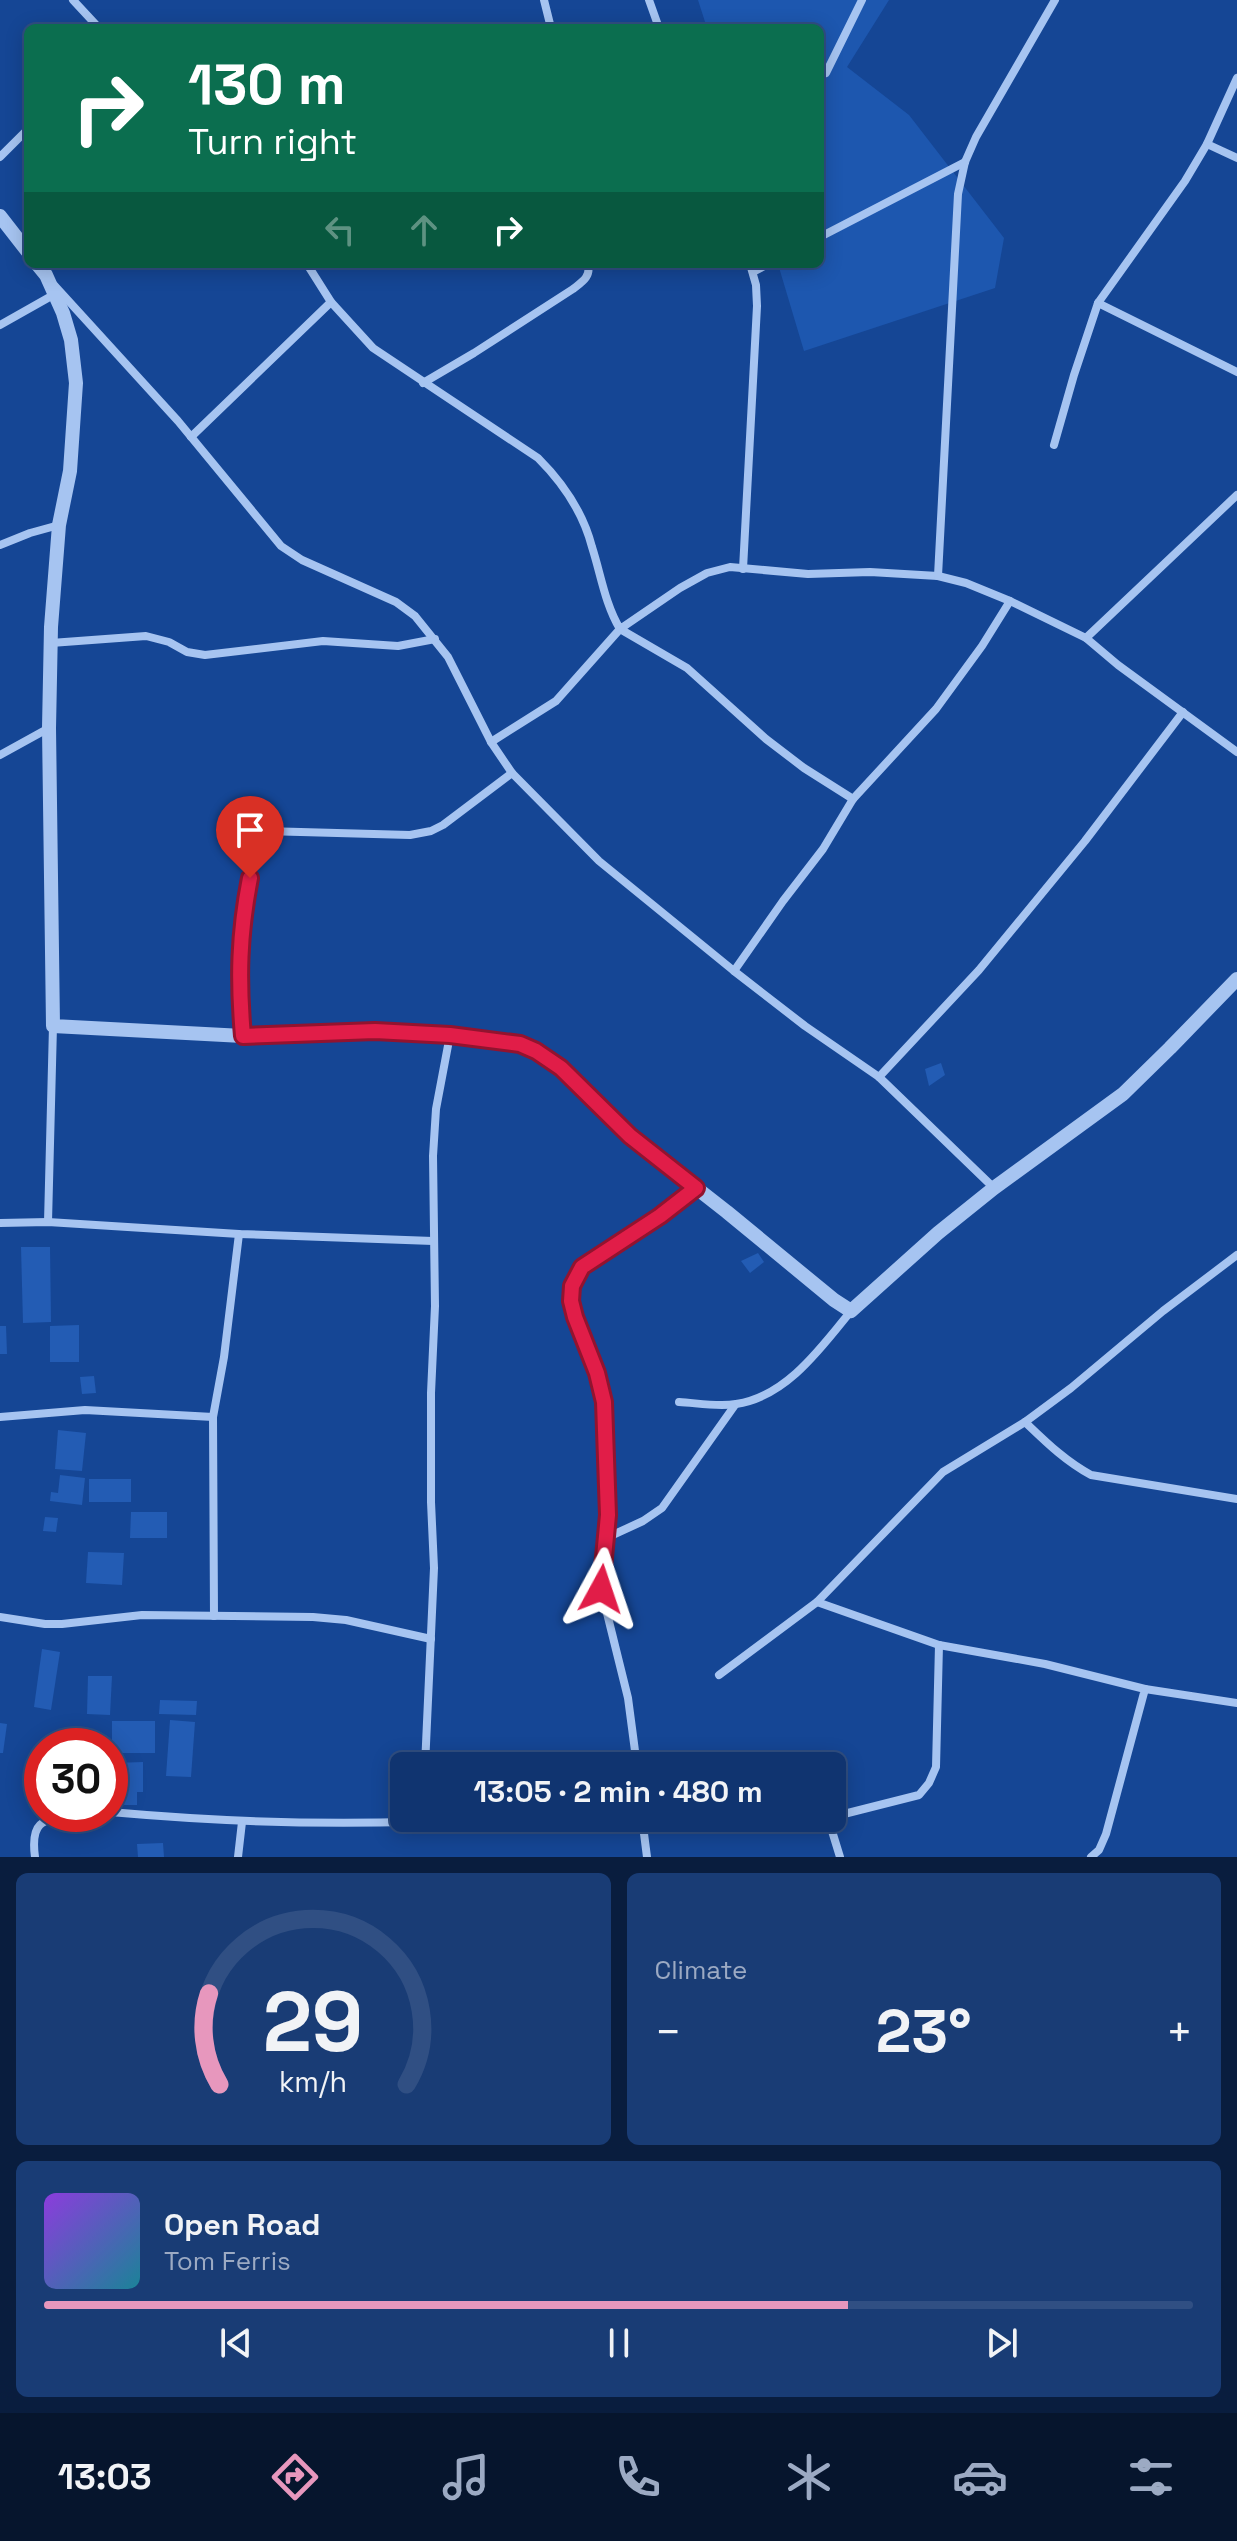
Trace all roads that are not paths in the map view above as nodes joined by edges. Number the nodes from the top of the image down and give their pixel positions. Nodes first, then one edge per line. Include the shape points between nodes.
1 (73, 0) edge
2 (544, 0) edge
3 (649, 0) edge
4 (862, 0) edge
5 (1055, 0) edge
6 (95, 24) edge
7 (550, 24) edge
8 (658, 24) edge
9 (826, 73) dead end
10 (1237, 78) edge
11 (24, 133) edge
12 (1207, 144) junction
13 (0, 157) edge
14 (1237, 158) edge
15 (965, 162) junction
16 (0, 216) edge
17 (824, 235) edge
18 (24, 247) edge
19 (310, 268) edge
20 (589, 268) edge
21 (752, 268) edge
22 (42, 270) edge
23 (55, 294) junction
24 (331, 302) junction
25 (1098, 303) junction
26 (0, 325) edge
27 (1237, 372) edge
28 (423, 383) junction
29 (191, 437) junction
30 (1054, 445) dead end
31 (1237, 495) edge
32 (59, 525) junction
33 (0, 545) edge
34 (743, 569) junction
35 (938, 576) junction
36 (1010, 601) junction
37 (620, 629) junction
38 (1086, 638) junction
39 (435, 639) junction
40 (51, 643) junction
41 (1183, 712) junction
42 (49, 728) junction
43 (491, 742) junction
44 (1237, 752) edge
45 (0, 755) edge
46 (512, 773) junction
47 (853, 799) junction
48 (734, 971) junction
49 (1237, 979) edge
50 (53, 1026) junction
51 (450, 1035) junction
52 (243, 1036) junction
53 (879, 1077) junction
54 (696, 1188) junction
55 (994, 1188) junction
56 (48, 1222) junction
57 (0, 1223) edge
58 (239, 1234) junction
59 (433, 1241) junction
60 (1237, 1255) edge
61 (851, 1311) junction
62 (679, 1402) dead end
63 (735, 1405) junction
64 (0, 1417) edge
65 (213, 1417) junction
66 (1025, 1422) junction
67 (1237, 1499) edge
68 (606, 1538) junction
69 (817, 1602) junction
70 (214, 1616) junction
71 (0, 1617) edge
72 (431, 1639) junction
73 (939, 1645) junction
74 (719, 1675) dead end
75 (1145, 1689) junction
76 (1237, 1703) edge
77 (426, 1752) edge
78 (635, 1752) edge
79 (128, 1813) edge
80 (846, 1814) edge
81 (390, 1820) edge
82 (242, 1822) junction
83 (34, 1832) edge
84 (644, 1832) edge
85 (833, 1832) edge
86 (1098, 1855) edge
87 (35, 1857) edge
88 (238, 1857) edge
89 (647, 1857) edge
90 (840, 1857) edge

1 - 6 street
2 - 7 street
3 - 8 street
4 - 9 street
5 - 15 street
10 - 12 street
11 - 13 street
12 - 14 street
12 - 25 street
15 - 17 street
15 - 35 street via 958,194
16 - 18 street
19 - 24 street
20 - 28 street via 587,278 573,289
21 - 34 street via 757,306
22 - 23 street
22 - 29 street
23 - 26 street
23 - 32 street via 71,340 76,383 70,471
24 - 28 street via 373,348
24 - 29 street
25 - 27 street
25 - 30 street
28 - 37 street via 554,473 581,518
29 - 39 street via 281,546 396,602
31 - 38 street
32 - 33 street
32 - 40 street
34 - 35 street
34 - 37 street via 707,573
35 - 36 street
36 - 38 street
36 - 47 street via 936,709
37 - 43 street via 556,701
37 - 47 street via 687,668 766,739
38 - 41 street
39 - 40 street via 398,646 323,641 205,655 146,636
39 - 43 street
40 - 42 street
41 - 44 street
41 - 53 street via 979,970
42 - 45 street
42 - 50 street
43 - 46 street
46 - 48 street via 599,861
46 - 52 street via 431,831 258,834 242,916 238,984
47 - 48 street
48 - 53 street
49 - 55 street via 1123,1094
50 - 52 street
50 - 56 street
51 - 52 street via 375,1031
51 - 54 street via 536,1051
51 - 59 street via 436,1109
53 - 55 street
54 - 61 street
54 - 68 street via 582,1267 572,1286 575,1317 604,1402
55 - 61 street
56 - 57 street
56 - 58 street
58 - 59 street
58 - 65 street
59 - 72 street
60 - 66 street
61 - 63 street via 793,1376 767,1395
62 - 63 street
63 - 68 street via 662,1508
64 - 65 street via 85,1410
65 - 70 street
66 - 67 street via 1062,1457 1091,1475
66 - 69 street via 943,1472
68 - 78 street via 601,1589 628,1698
69 - 73 street
69 - 74 street
70 - 71 street via 142,1615 62,1624
70 - 72 street via 346,1620
72 - 77 street
73 - 75 street
73 - 80 street via 936,1767 929,1783 919,1795
75 - 76 street
75 - 86 street
79 - 82 street
81 - 82 street
82 - 88 street
83 - 87 street
84 - 89 street
85 - 90 street

